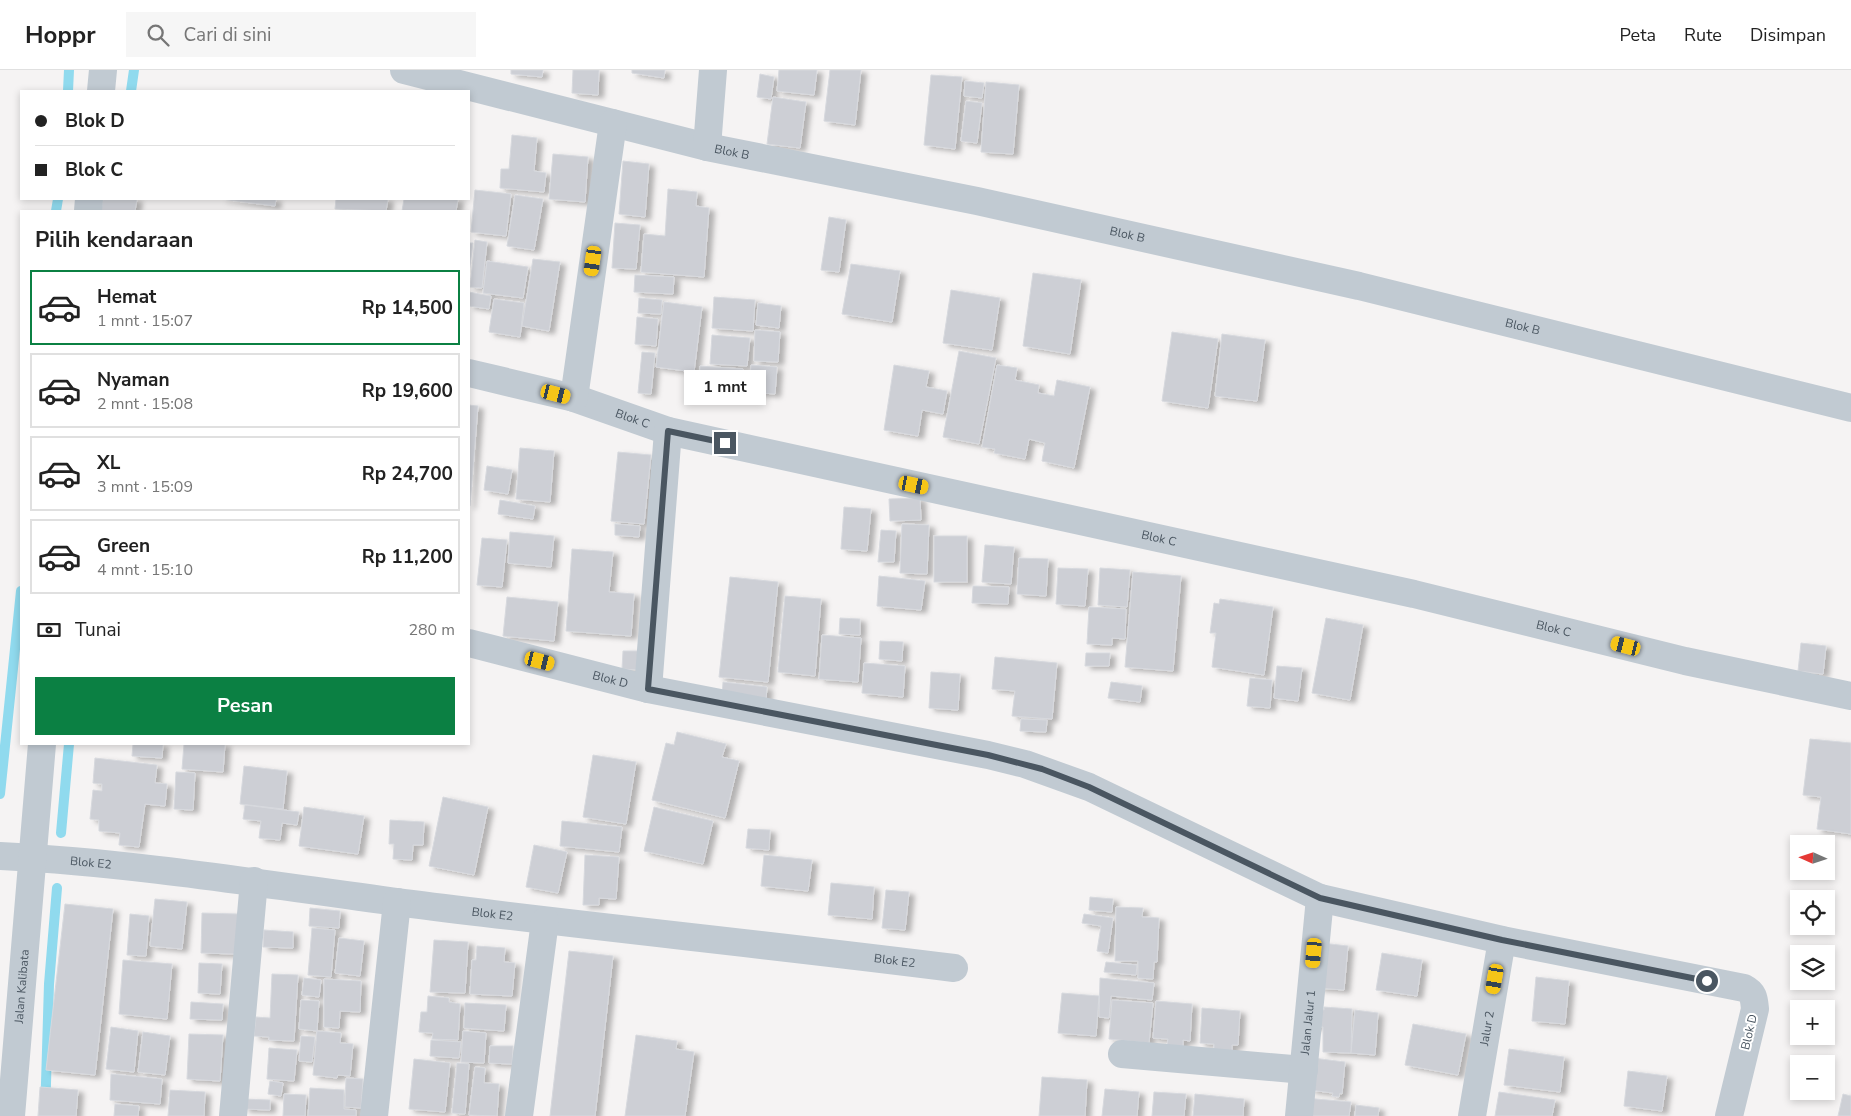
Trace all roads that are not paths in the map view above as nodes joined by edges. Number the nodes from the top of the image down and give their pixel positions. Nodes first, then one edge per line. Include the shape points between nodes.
1 (103, 70) edge
2 (404, 70) edge
3 (712, 70) edge
4 (101, 90) edge
5 (613, 123) junction
6 (707, 147) junction
7 (470, 372) edge
8 (574, 398) junction
9 (1851, 408) edge
10 (668, 431) junction
11 (470, 643) edge
12 (648, 689) junction
13 (1851, 696) edge
14 (42, 745) edge
15 (0, 856) edge
16 (32, 858) junction
17 (254, 881) junction
18 (1320, 898) junction
19 (397, 902) junction
20 (545, 921) junction
21 (1502, 940) junction
22 (954, 968) dead end
23 (1122, 1054) dead end
24 (1304, 1070) junction
25 (11, 1116) edge
26 (233, 1116) edge
27 (374, 1116) edge
28 (519, 1116) edge
29 (1299, 1116) edge
30 (1472, 1116) edge
31 (1728, 1116) edge

1 - 4 street
2 - 5 street, Blok B
3 - 6 street
5 - 6 street, Blok B
5 - 8 street
6 - 9 street, Blok B via 977,201 1360,286
7 - 8 street, Blok C
8 - 10 street, Blok C
10 - 12 street
10 - 13 street, Blok C via 1414,594 1685,661
11 - 12 street, Blok D
12 - 18 street, Blok D via 1025,764 1089,787
14 - 16 street, Jalan Kalibata
15 - 16 street, Blok E2
16 - 17 street, Blok E2
16 - 25 street, Jalan Kalibata
17 - 19 street, Blok E2
17 - 26 street
18 - 21 street, Blok D
18 - 24 street, Jalan Jalur 1
19 - 20 street, Blok E2
19 - 27 street
20 - 22 street, Blok E2
20 - 28 street
21 - 30 street, Jalur 2
21 - 31 street, Blok D via 1751,992 1755,1009
23 - 24 street
24 - 29 street, Jalan Jalur 1

